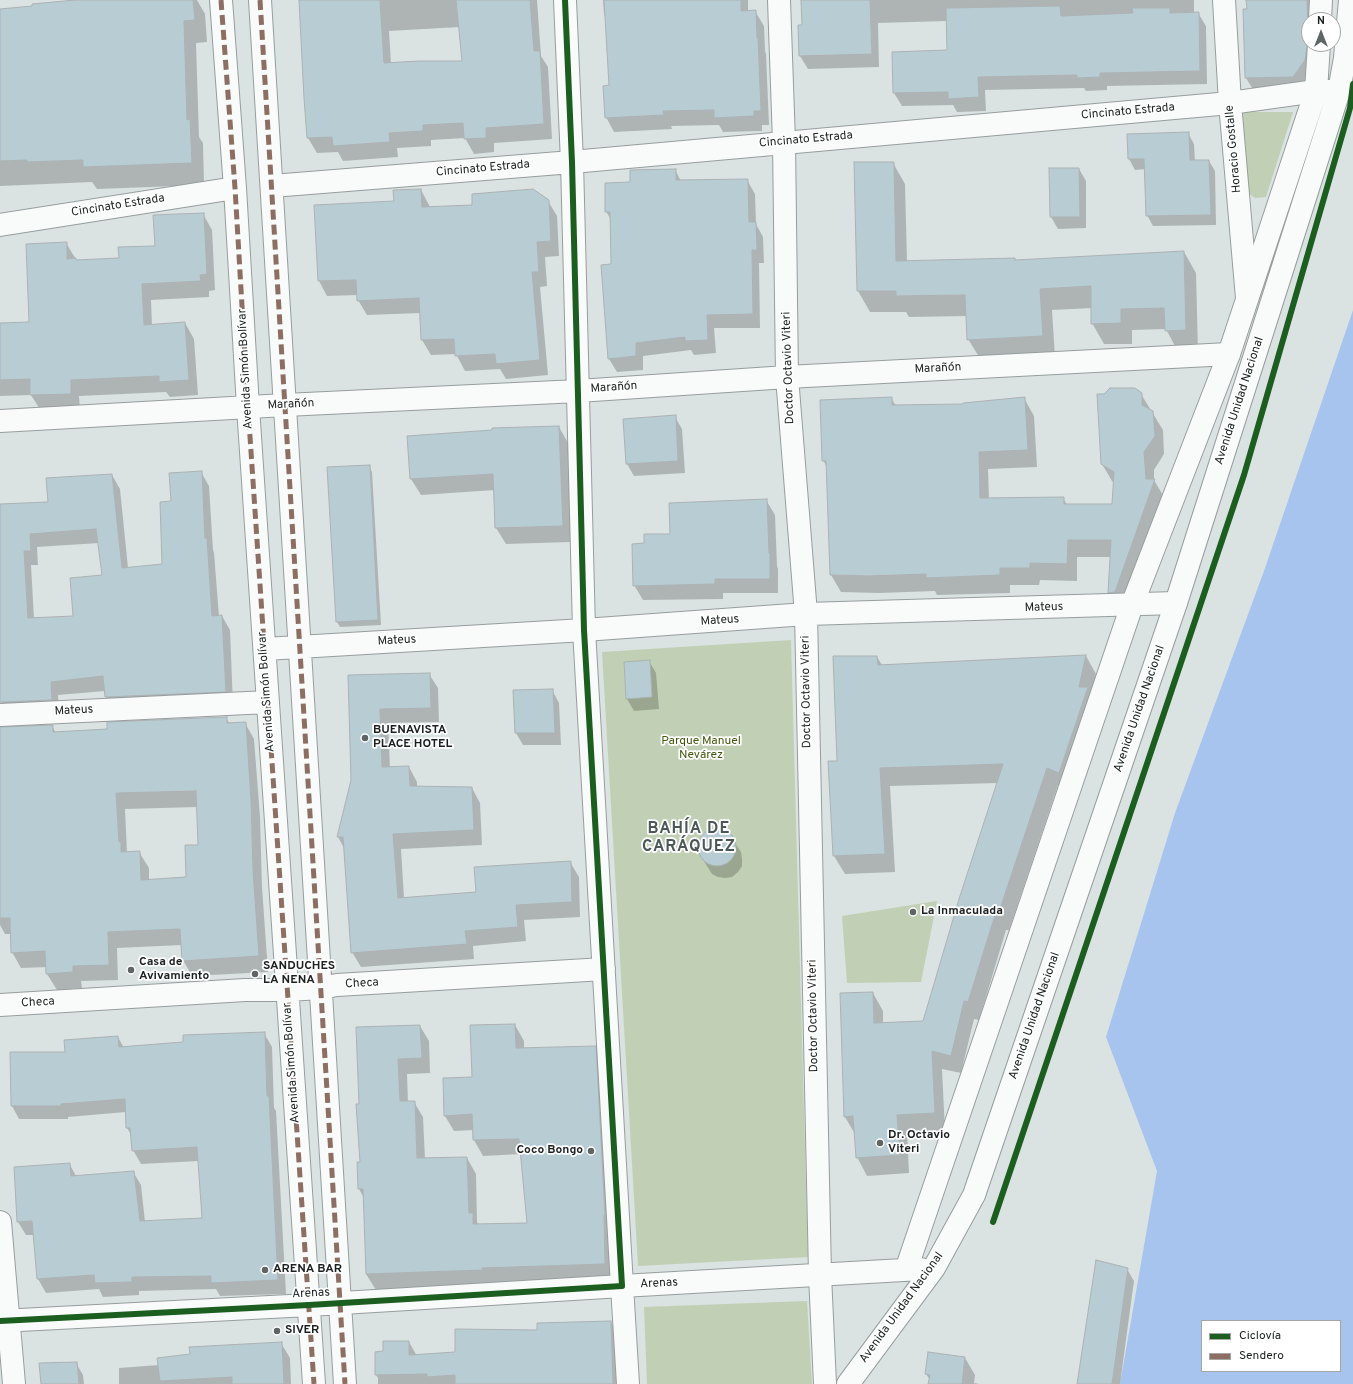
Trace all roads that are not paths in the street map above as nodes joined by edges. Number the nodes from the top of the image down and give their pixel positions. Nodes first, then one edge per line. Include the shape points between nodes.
1 (221, 0) edge
2 (260, 0) edge
3 (565, 0) edge
4 (779, 0) edge
5 (1224, 0) edge
6 (1321, 0) edge
7 (1350, 0) edge
8 (1320, 12) edge
9 (1318, 52) edge
10 (1316, 91) junction
11 (1339, 91) junction
12 (1230, 103) junction
13 (784, 142) junction
14 (572, 162) junction
15 (272, 186) junction
16 (236, 188) junction
17 (0, 225) edge
18 (1247, 298) junction
19 (1229, 354) junction
20 (787, 377) junction
21 (578, 391) junction
22 (285, 405) junction
23 (248, 408) junction
24 (0, 421) edge
25 (1176, 603) junction
26 (1132, 605) junction
27 (806, 614) junction
28 (584, 630) junction
29 (300, 647) junction
30 (264, 649) junction
31 (268, 702) junction
32 (0, 715) edge
33 (604, 969) junction
34 (321, 988) junction
35 (287, 990) junction
36 (0, 1005) edge
37 (0, 1222) edge
38 (934, 1268) junction
39 (906, 1270) junction
40 (820, 1275) junction
41 (622, 1286) junction
42 (340, 1303) junction
43 (309, 1305) junction
44 (4, 1320) edge
45 (14, 1384) edge
46 (314, 1384) edge
47 (346, 1384) edge
48 (628, 1384) edge
49 (825, 1384) edge
50 (848, 1384) edge

1 - 16 street, Avenida Simón Bolívar
2 - 15 street
3 - 14 street
4 - 13 street, Doctor Octavio Viteri
5 - 12 street, Horacio Gostalle
6 - 8 street
7 - 11 street, Avenida Unidad Nacional
9 - 10 street, Avenida Unidad Nacional
10 - 11 street, Cincinato Estrada
10 - 12 street, Cincinato Estrada
10 - 18 street, Avenida Unidad Nacional
11 - 25 street, Avenida Unidad Nacional
12 - 13 street, Cincinato Estrada
12 - 18 street, Horacio Gostalle
13 - 14 street, Cincinato Estrada
13 - 20 street, Doctor Octavio Viteri
14 - 15 street, Cincinato Estrada
14 - 21 street
15 - 22 street
16 - 17 street, Cincinato Estrada
16 - 23 street, Avenida Simón Bolívar
18 - 19 street, Avenida Unidad Nacional
19 - 20 street, Marañón
19 - 26 street, Avenida Unidad Nacional
20 - 21 street, Marañón
20 - 27 street, Doctor Octavio Viteri
21 - 22 street, Marañón
21 - 28 street
22 - 23 street, Marañón
22 - 29 street
23 - 24 street, Marañón
23 - 30 street, Avenida Simón Bolívar
25 - 26 street, Mateus
25 - 38 street, Avenida Unidad Nacional via 974,1196
26 - 27 street, Mateus
26 - 39 street, Avenida Unidad Nacional
27 - 28 street, Mateus
27 - 40 street, Doctor Octavio Viteri
28 - 29 street, Mateus
28 - 33 street
29 - 30 street, Mateus
29 - 34 street
30 - 31 street, Avenida Simón Bolívar
31 - 32 street, Mateus
31 - 35 street, Avenida Simón Bolívar
33 - 34 street, Checa
33 - 41 street
34 - 35 street, Checa
34 - 42 street
35 - 36 street, Checa
35 - 43 street, Avenida Simón Bolívar
37 - 44 street
38 - 39 street, Arenas
38 - 50 street, Avenida Unidad Nacional
39 - 40 street, Arenas
40 - 41 street, Arenas
40 - 49 street, Doctor Octavio Viteri
41 - 42 street, Arenas
41 - 48 street
42 - 43 street, Arenas
42 - 47 street
43 - 44 street, Arenas
43 - 46 street, Avenida Simón Bolívar
44 - 45 street

